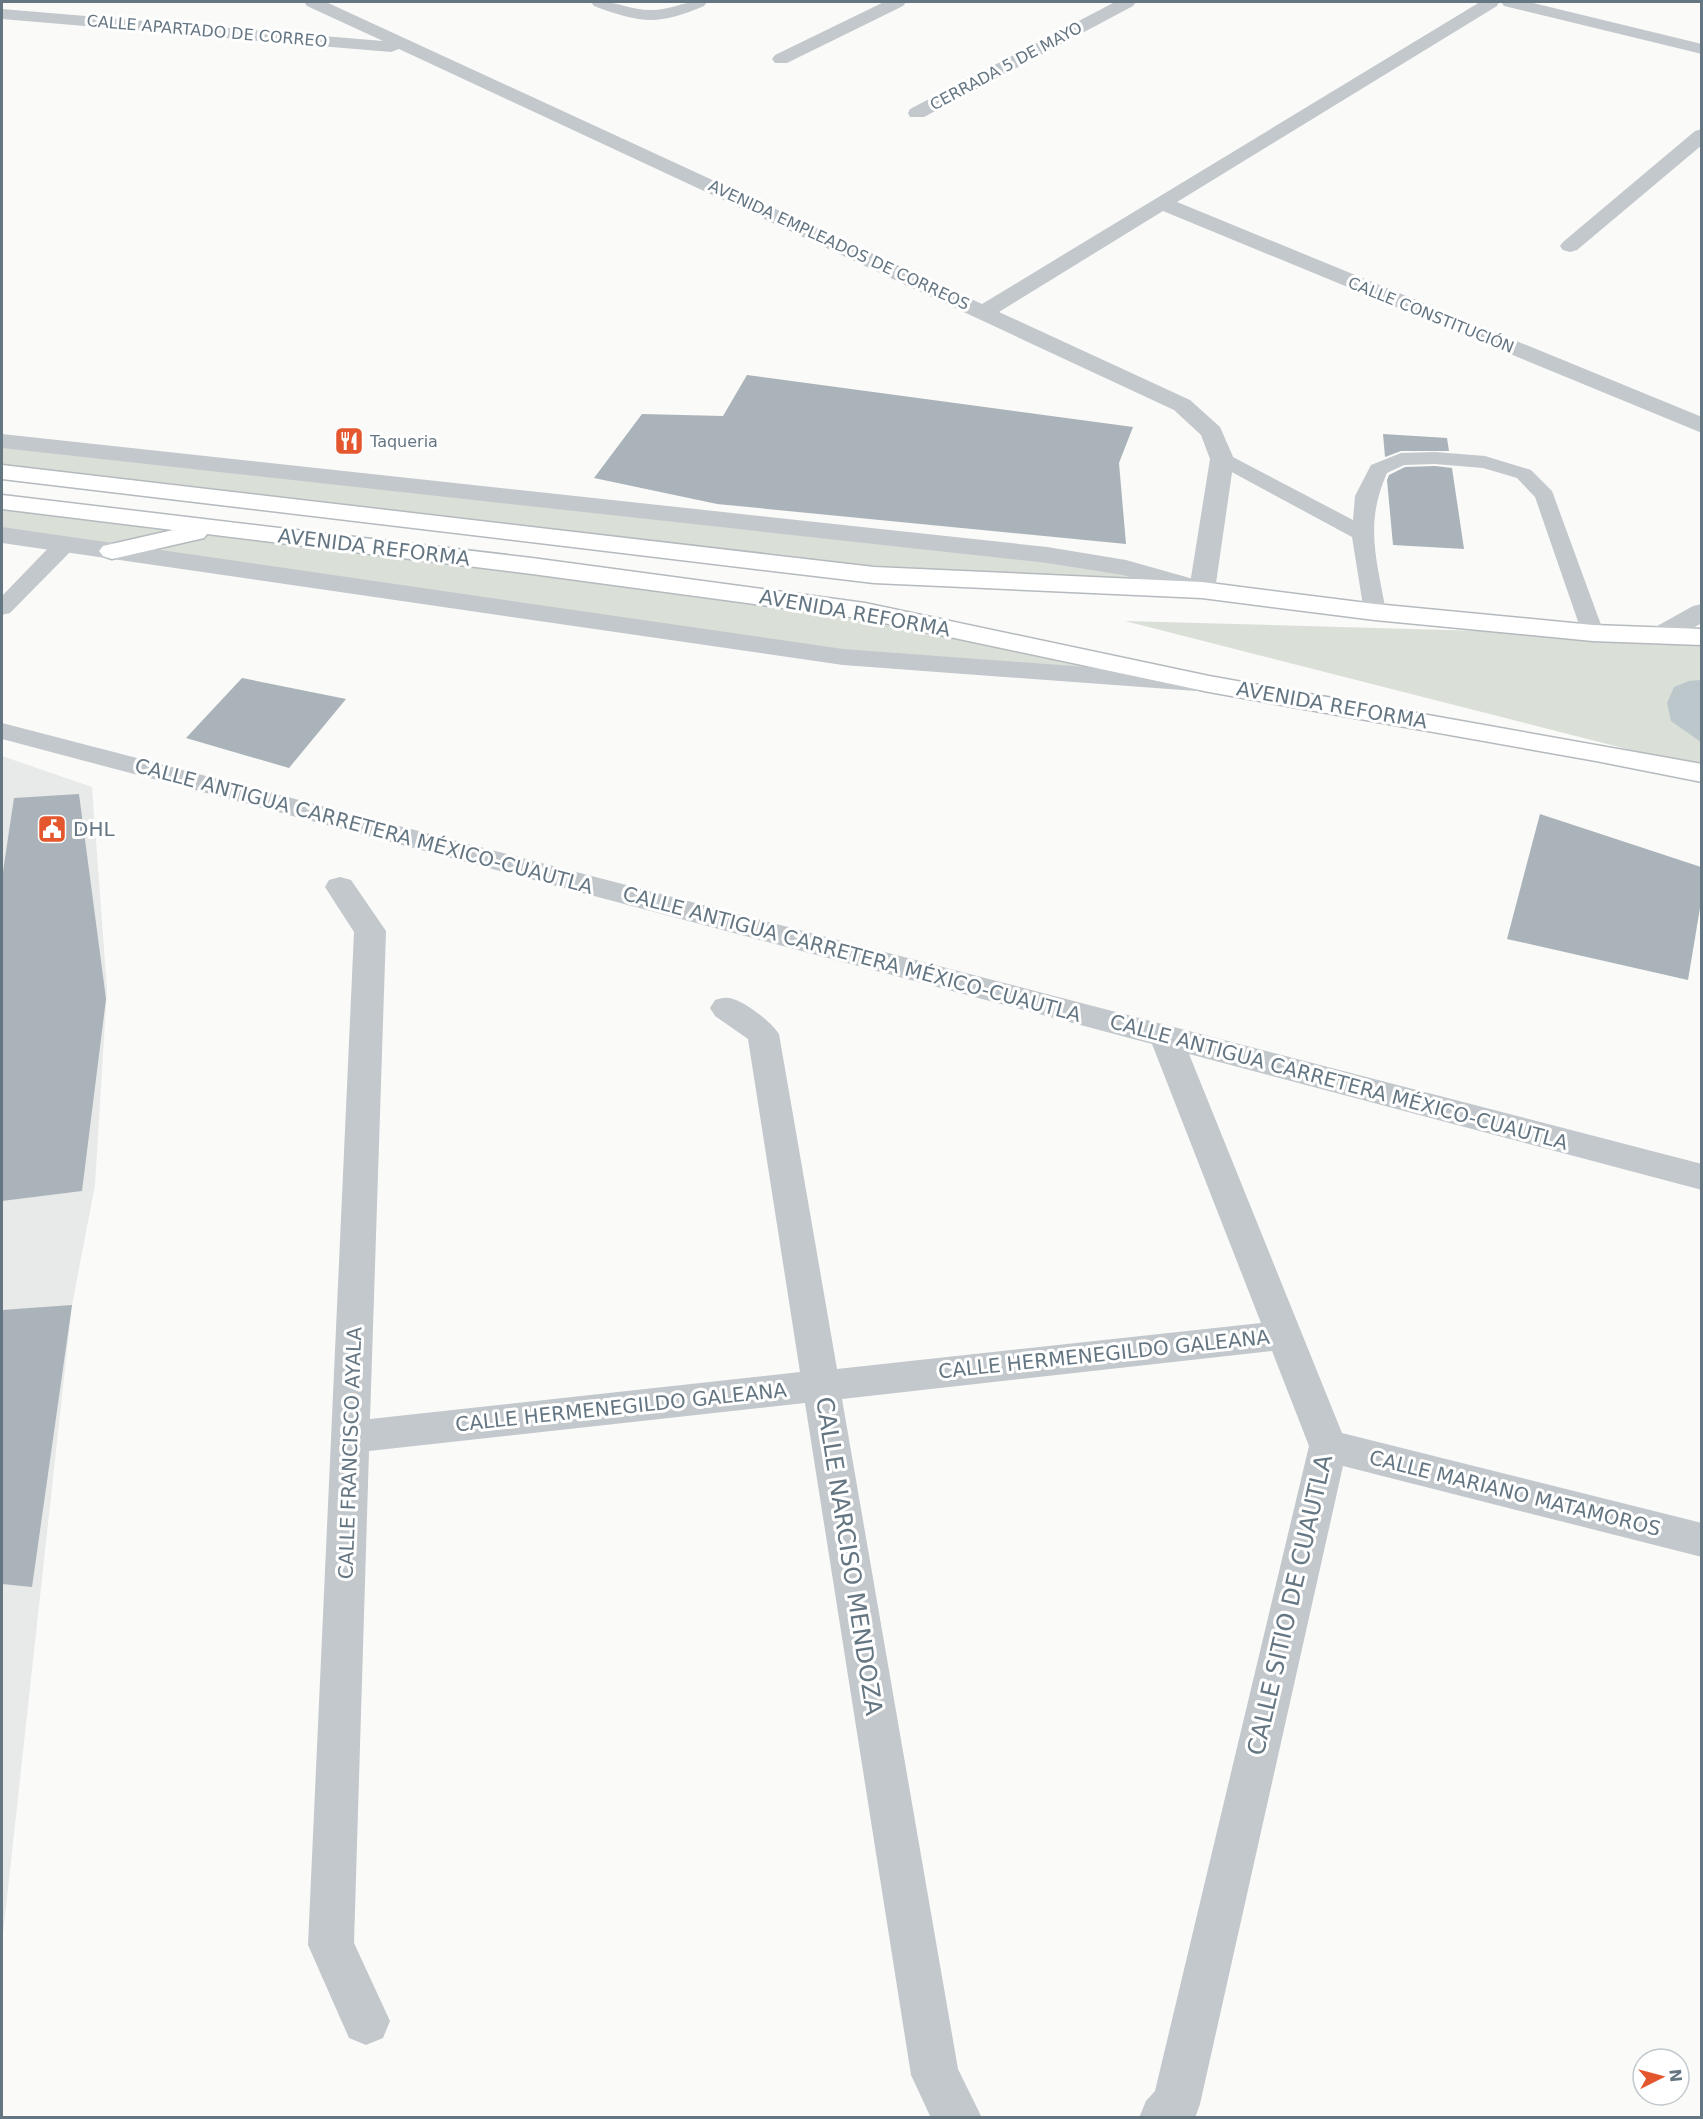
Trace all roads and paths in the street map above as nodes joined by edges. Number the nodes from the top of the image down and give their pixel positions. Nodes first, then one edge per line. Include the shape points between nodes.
1 (600, 2) edge
2 (698, 2) edge
3 (897, 2) edge
4 (1127, 2) edge
5 (1491, 2) edge
6 (1510, 2) edge
7 (323, 3) edge
8 (2, 14) edge
9 (412, 48) junction
10 (1701, 50) edge
11 (781, 59) dead end
12 (917, 113) dead end
13 (1701, 135) edge
14 (1161, 204) junction
15 (1570, 246) dead end
16 (984, 312) junction
17 (1696, 416) edge
18 (2, 441) edge
19 (1222, 459) junction
20 (2, 472) edge
21 (2, 502) edge
22 (221, 528) junction
23 (1362, 534) junction
24 (2, 535) edge
25 (64, 545) junction
26 (112, 551) junction
27 (1203, 590) junction
28 (2, 608) edge
29 (1375, 612) junction
30 (1701, 612) edge
31 (1593, 633) junction
32 (1659, 636) junction
33 (1701, 637) edge
34 (1209, 684) junction
35 (2, 731) edge
36 (1701, 773) edge
37 (340, 887) dead end
38 (726, 1008) dead end
39 (1165, 1036) junction
40 (1701, 1177) edge
41 (1285, 1335) junction
42 (821, 1385) junction
43 (350, 1437) junction
44 (1328, 1446) junction
45 (1701, 1540) edge
46 (366, 2021) dead end
47 (958, 2118) edge
48 (1163, 2118) edge

1 - 2 street via 635,15 653,16 672,14
3 - 11 street
4 - 12 street, CERRADA 5 DE MAYO
5 - 14 street
6 - 10 street
7 - 9 street, AVENIDA EMPLEADOS DE CORREOS
8 - 9 street, CALLE APARTADO DE CORREO
9 - 16 street, AVENIDA EMPLEADOS DE CORREOS
13 - 15 street
14 - 16 street
14 - 17 street, CALLE CONSTITUCIÓN
16 - 19 street, AVENIDA EMPLEADOS DE CORREOS via 1182,405 1212,432
18 - 27 street via 1047,555 1126,568
19 - 23 lane
19 - 27 street, AVENIDA EMPLEADOS DE CORREOS
20 - 27 main road, AVENIDA REFORMA via 874,575
21 - 22 main road, AVENIDA REFORMA
22 - 26 main road
22 - 34 main road, AVENIDA REFORMA via 865,611
23 - 29 lane
23 - 31 lane via 1366,496 1378,469 1401,459 1485,462 1524,474 1545,495
24 - 25 street
25 - 26 street
25 - 28 lane
26 - 34 street via 843,657
27 - 29 main road, AVENIDA REFORMA
29 - 31 main road, AVENIDA REFORMA
30 - 32 street
31 - 32 main road, AVENIDA REFORMA
32 - 33 main road, AVENIDA REFORMA
34 - 36 main road, AVENIDA REFORMA
35 - 39 street, CALLE ANTIGUA CARRETERA MÉXICO-CUAUTLA
37 - 43 street, CALLE FRANCISCO AYALA via 370,931
38 - 42 street, CALLE NARCISO MENDOZA via 763,1034
39 - 40 street, CALLE ANTIGUA CARRETERA MÉXICO-CUAUTLA
39 - 41 street, CALLE SITIO DE CUAUTLA
41 - 42 street, CALLE HERMENEGILDO GALEANA
41 - 44 street, CALLE SITIO DE CUAUTLA
42 - 43 street, CALLE HERMENEGILDO GALEANA
42 - 47 street, CALLE NARCISO MENDOZA via 936,2075
43 - 46 street, CALLE FRANCISCO AYALA via 331,1945
44 - 45 street, CALLE MARIANO MATAMOROS
44 - 48 street, CALLE SITIO DE CUAUTLA via 1176,2104

